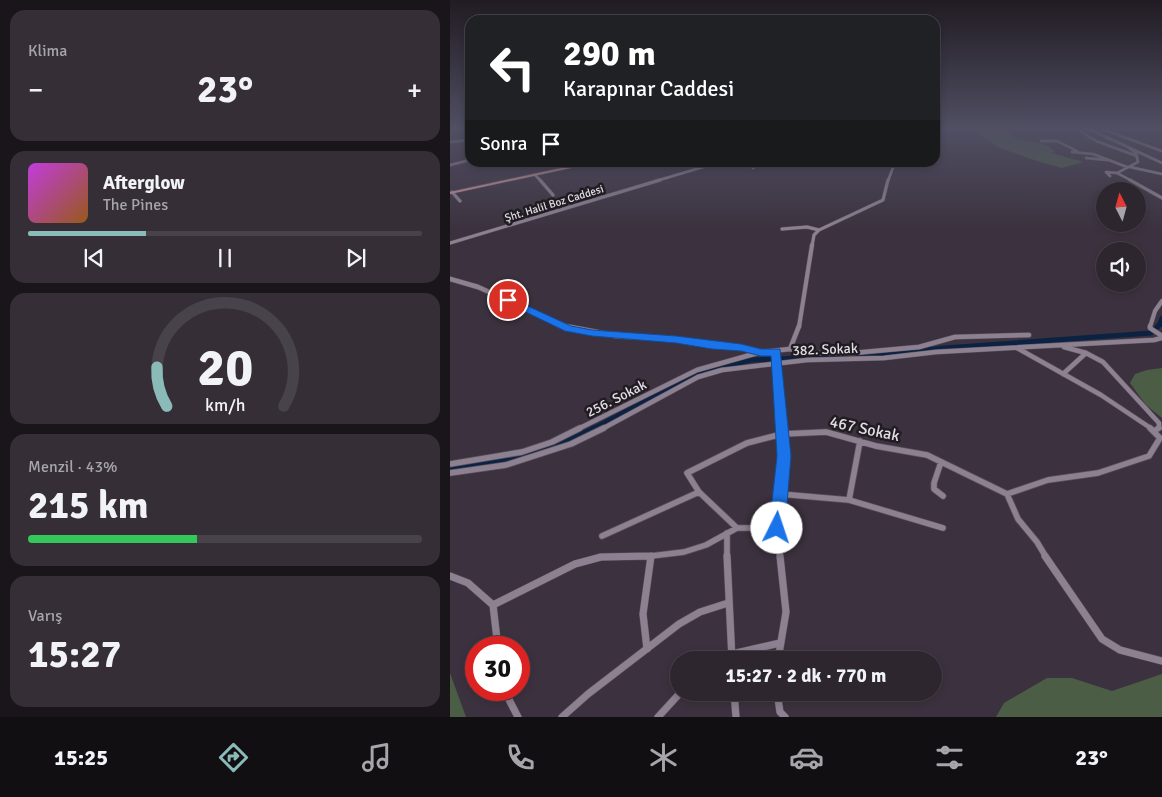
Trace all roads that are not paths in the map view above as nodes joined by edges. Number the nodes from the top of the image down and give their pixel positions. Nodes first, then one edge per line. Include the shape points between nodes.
1 (1115, 162) edge
2 (1137, 162) edge
3 (566, 167) edge
4 (573, 167) edge
5 (703, 167) edge
6 (894, 167) edge
7 (1128, 167) junction
8 (1117, 173) junction
9 (1162, 174) edge
10 (535, 175) junction
11 (1110, 176) dead end
12 (451, 191) edge
13 (553, 195) dead end
14 (1162, 198) edge
15 (460, 201) dead end
16 (782, 229) dead end
17 (819, 230) junction
18 (450, 243) edge
19 (450, 279) edge
20 (1162, 301) edge
21 (1029, 335) dead end
22 (1162, 337) edge
23 (1058, 345) junction
24 (1016, 347) junction
25 (790, 349) junction
26 (761, 352) junction
27 (1086, 352) junction
28 (776, 354) junction
29 (777, 362) junction
30 (1062, 374) junction
31 (1154, 430) junction
32 (782, 434) junction
33 (860, 441) junction
34 (941, 462) junction
35 (450, 464) edge
36 (450, 473) edge
37 (699, 492) junction
38 (780, 494) junction
39 (1007, 494) junction
40 (943, 496) dead end
41 (849, 500) junction
42 (737, 528) junction
43 (777, 528) junction
44 (943, 528) dead end
45 (727, 533) junction
46 (602, 536) dead end
47 (651, 556) junction
48 (450, 576) edge
49 (728, 603) junction
50 (493, 605) junction
51 (497, 636) edge
52 (780, 643) junction
53 (647, 649) junction
54 (732, 651) edge
55 (753, 651) edge
56 (779, 651) edge
57 (1162, 661) edge
58 (510, 701) edge
59 (673, 701) edge
60 (735, 701) edge
61 (778, 701) edge
62 (518, 717) edge
63 (562, 717) edge
64 (658, 717) edge
65 (736, 717) edge
66 (785, 717) edge

1 - 7 street
2 - 7 street
3 - 12 main road
4 - 10 main road
5 - 18 street, Şht. Halil Boz Caddesi
6 - 17 street via 883,200
7 - 8 street
7 - 9 street
8 - 11 street via 1106,172
8 - 14 street
10 - 12 main road
10 - 13 street
12 - 15 street
16 - 17 street via 807,227
17 - 25 street via 811,249 800,324
19 - 26 street via 478,287 568,328
20 - 22 street via 1152,315 1151,329
21 - 25 street via 943,340 919,347 882,351 817,354
22 - 23 street, 382. Sokak
23 - 24 street, 382. Sokak
23 - 27 street
24 - 29 street, 382. Sokak via 884,358
24 - 30 street
25 - 28 street, 256. Sokak
26 - 28 street, 256. Sokak
26 - 35 street, 256. Sokak via 697,370 552,442 522,452
27 - 30 street
27 - 31 street via 1112,370 1142,407 1160,423
28 - 29 street
29 - 32 street
29 - 36 street, 382. Sokak via 698,377 615,423 554,450 506,465
30 - 31 street
31 - 39 street via 1160,438 1149,456 1098,473 1048,480
32 - 33 street, 467 Sokak via 826,432
32 - 37 street, 467 Sokak via 747,443 687,472
32 - 38 street via 784,456
33 - 34 street, 467 Sokak via 927,455
33 - 41 street
34 - 39 street, 467 Sokak
34 - 40 street via 934,489
37 - 42 street
37 - 46 street
38 - 41 street
38 - 43 street
39 - 57 street via 1018,519 1038,542 1102,639 1120,650
41 - 44 street
42 - 43 street
42 - 45 street
43 - 52 street via 786,612
45 - 47 street via 694,550
45 - 49 street
47 - 50 street via 601,557 575,564
47 - 53 street via 643,614
48 - 50 street via 477,588
49 - 53 street via 700,612
49 - 54 street
50 - 51 street
52 - 55 street
52 - 56 street
53 - 63 street
58 - 62 street
59 - 64 street
60 - 65 street
61 - 66 street via 780,712

